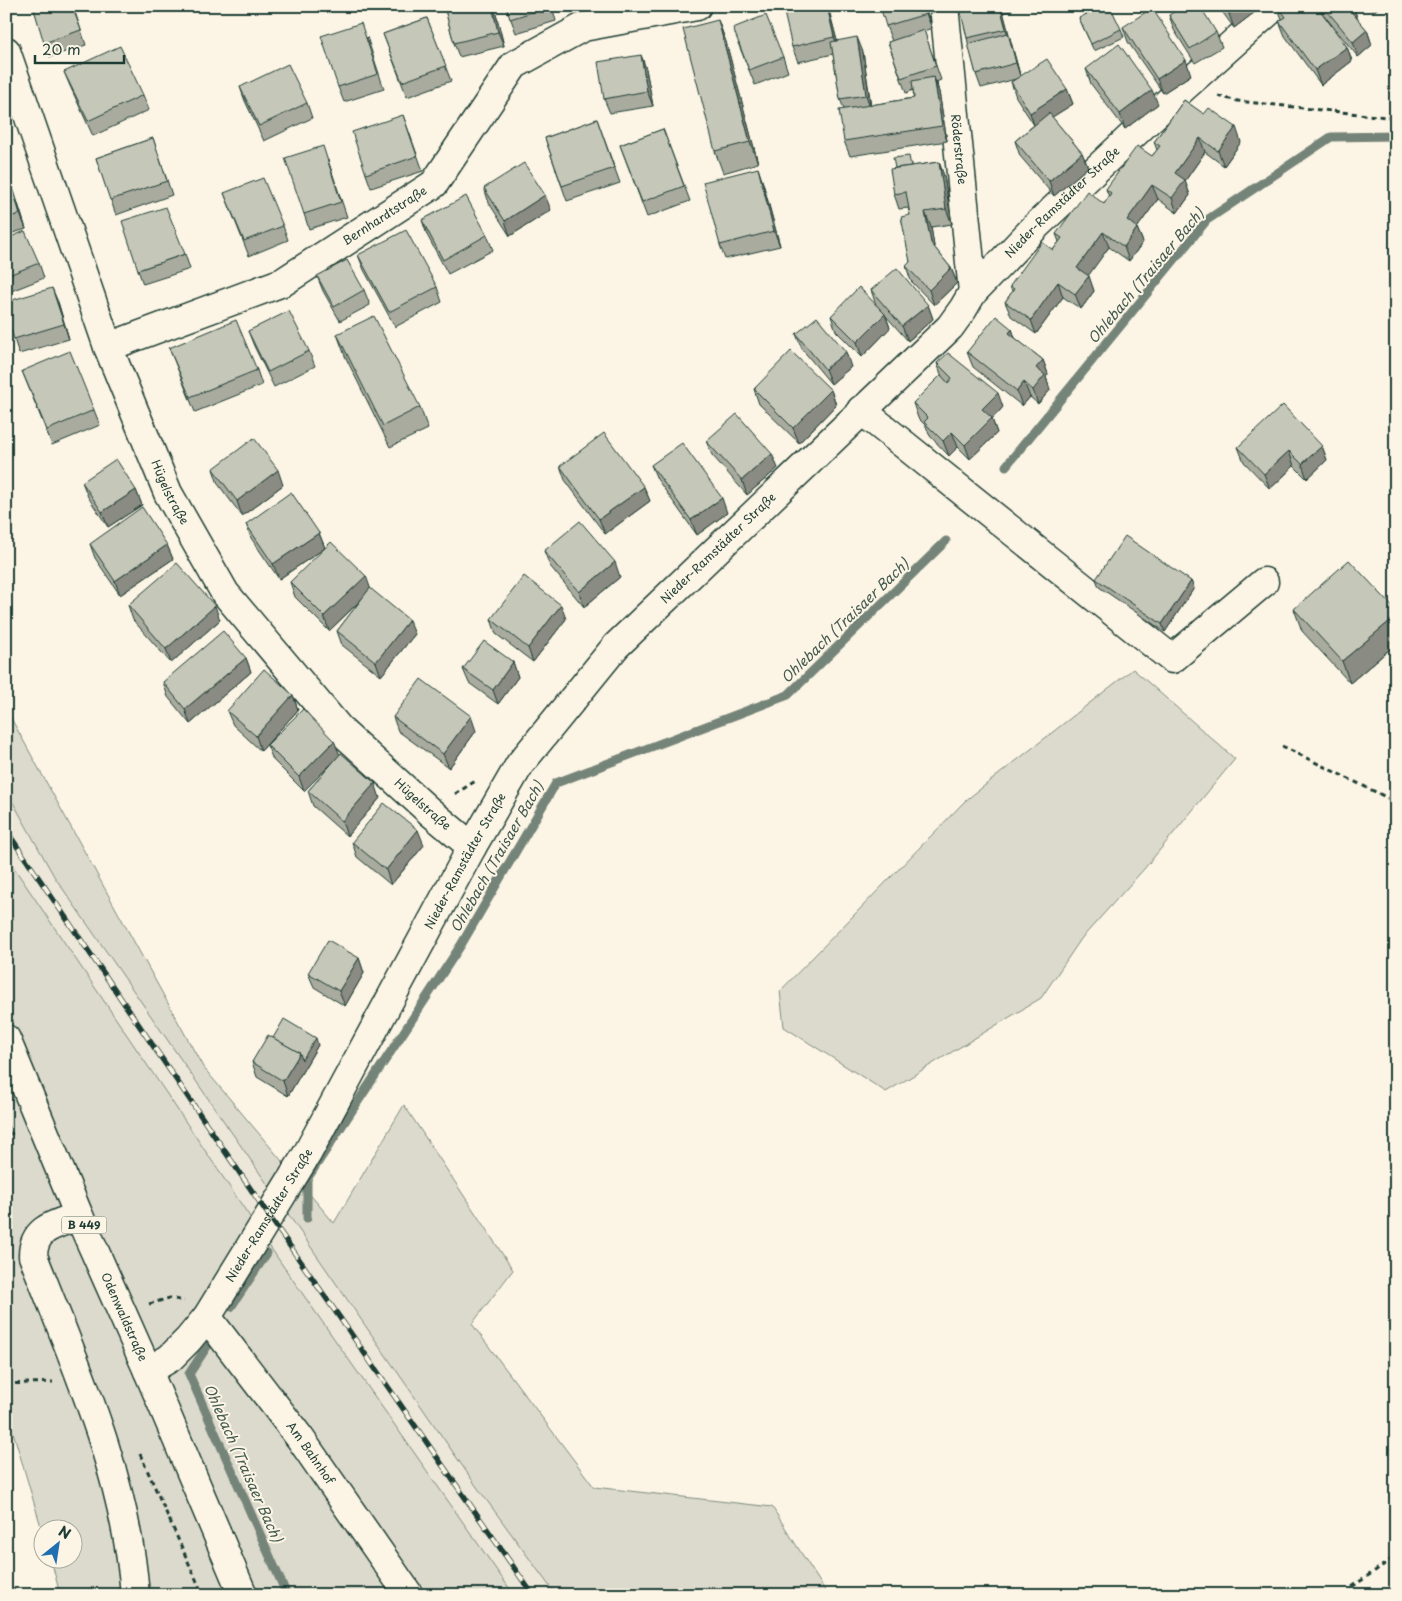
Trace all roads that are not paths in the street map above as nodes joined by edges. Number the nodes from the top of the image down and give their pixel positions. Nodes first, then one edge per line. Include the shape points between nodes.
1 (697, 6) edge
2 (944, 6) edge
3 (1275, 6) edge
4 (6, 51) edge
5 (973, 292) junction
6 (108, 347) junction
7 (861, 410) junction
8 (1264, 582) dead end
9 (472, 847) junction
10 (6, 1039) edge
11 (79, 1216) junction
12 (199, 1309) junction
13 (148, 1371) junction
14 (135, 1595) edge
15 (244, 1595) edge
16 (409, 1595) edge

1 - 6 street, Bernhardtstraße via 583,27 514,65 434,184 283,282
2 - 5 street, Röderstraße
3 - 5 street, Nieder-Ramstädter Straße via 1037,225
4 - 6 street, Hügelstraße
5 - 7 street, Nieder-Ramstädter Straße via 950,326
6 - 9 street, Hügelstraße via 168,493 225,593 342,732
7 - 8 street via 1172,658
7 - 9 street, Nieder-Ramstädter Straße via 616,646 520,764
9 - 12 street, Nieder-Ramstädter Straße via 307,1154
10 - 11 street, Odenwaldstraße / B 449
11 - 13 street, Odenwaldstraße / B 449
11 - 14 street via 49,1227 39,1235 33,1245 33,1256 103,1437 133,1558
12 - 13 street, Nieder-Ramstädter Straße via 188,1340 170,1358
12 - 16 street, Am Bahnhof via 300,1438
13 - 15 street, Odenwaldstraße / B 449

